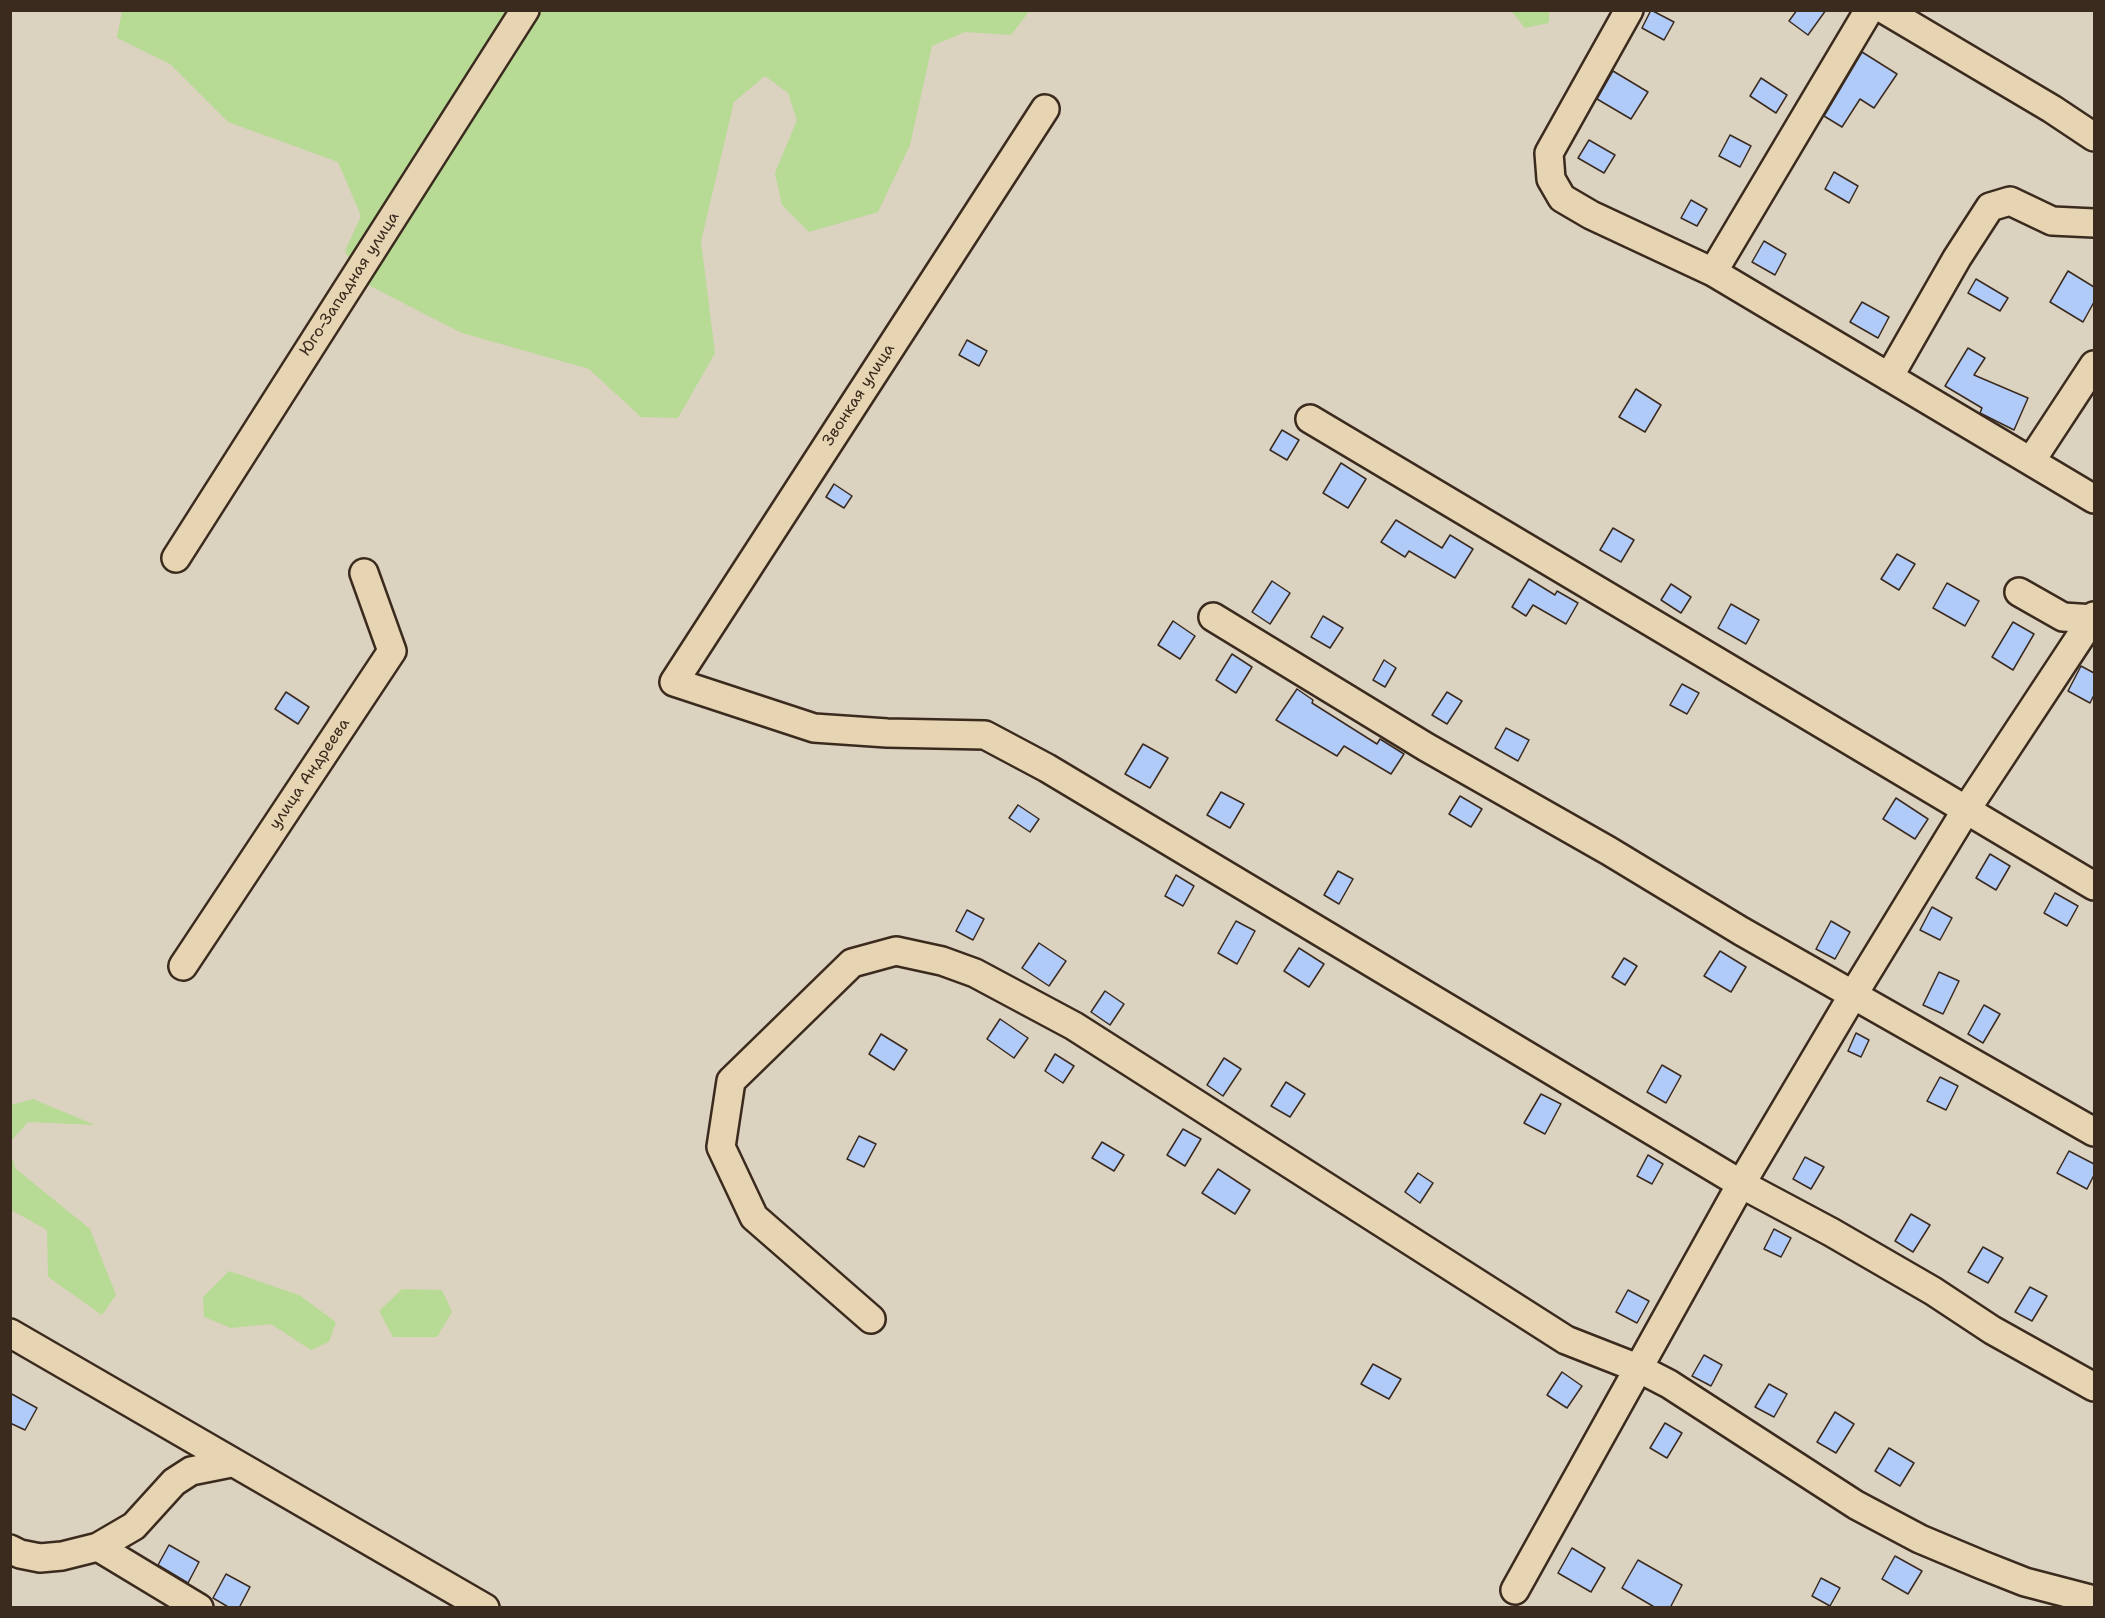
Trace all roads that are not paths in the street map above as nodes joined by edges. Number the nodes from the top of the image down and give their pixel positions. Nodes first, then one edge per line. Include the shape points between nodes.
1 (525, 10) edge
2 (1629, 10) edge
3 (1869, 10) edge
4 (1885, 10) edge
5 (1045, 109) dead end
6 (2094, 137) edge
7 (2094, 223) edge
8 (1713, 272) junction
9 (2094, 365) edge
10 (1889, 377) junction
11 (1310, 419) dead end
12 (2031, 461) junction
13 (2094, 499) edge
14 (176, 558) dead end
15 (364, 573) dead end
16 (2019, 592) dead end
17 (1213, 617) dead end
18 (2094, 618) edge
19 (1966, 810) junction
20 (2094, 886) edge
21 (183, 966) dead end
22 (1853, 995) junction
23 (2094, 1132) edge
24 (1741, 1184) junction
25 (871, 1319) dead end
26 (10, 1333) edge
27 (1641, 1369) junction
28 (2094, 1387) edge
29 (231, 1463) junction
30 (134, 1526) junction
31 (98, 1546) junction
32 (10, 1549) edge
33 (124, 1562) junction
34 (1515, 1590) dead end
35 (2094, 1600) edge
36 (199, 1608) edge
37 (484, 1608) edge

1 - 14 street, Юго-Западная улица
2 - 8 street via 1550,153 1551,179 1562,198 1591,215
3 - 8 street
4 - 6 street
5 - 24 street, Звонкая улица via 674,682 814,728 985,735 1047,768
7 - 10 street via 2052,221 2010,201 1990,207
8 - 10 street
9 - 12 street
10 - 12 street
11 - 19 street
12 - 13 street
15 - 21 street, улица Андреева via 392,651
16 - 18 street via 2063,617
17 - 22 street via 1426,747
18 - 19 street
19 - 20 street
19 - 22 street
22 - 23 street
22 - 24 street
24 - 27 street
24 - 28 street via 1884,1262 1992,1330
25 - 27 street via 754,1217 721,1147 731,1081 852,963 896,951 975,973 1074,1026 1566,1340
26 - 29 street
27 - 34 street
27 - 35 street via 1702,1403 1856,1505 1920,1539 2025,1582
29 - 30 street via 183,1476
29 - 37 street
30 - 31 street
30 - 33 street
31 - 32 street via 40,1558
31 - 33 street
33 - 36 street

